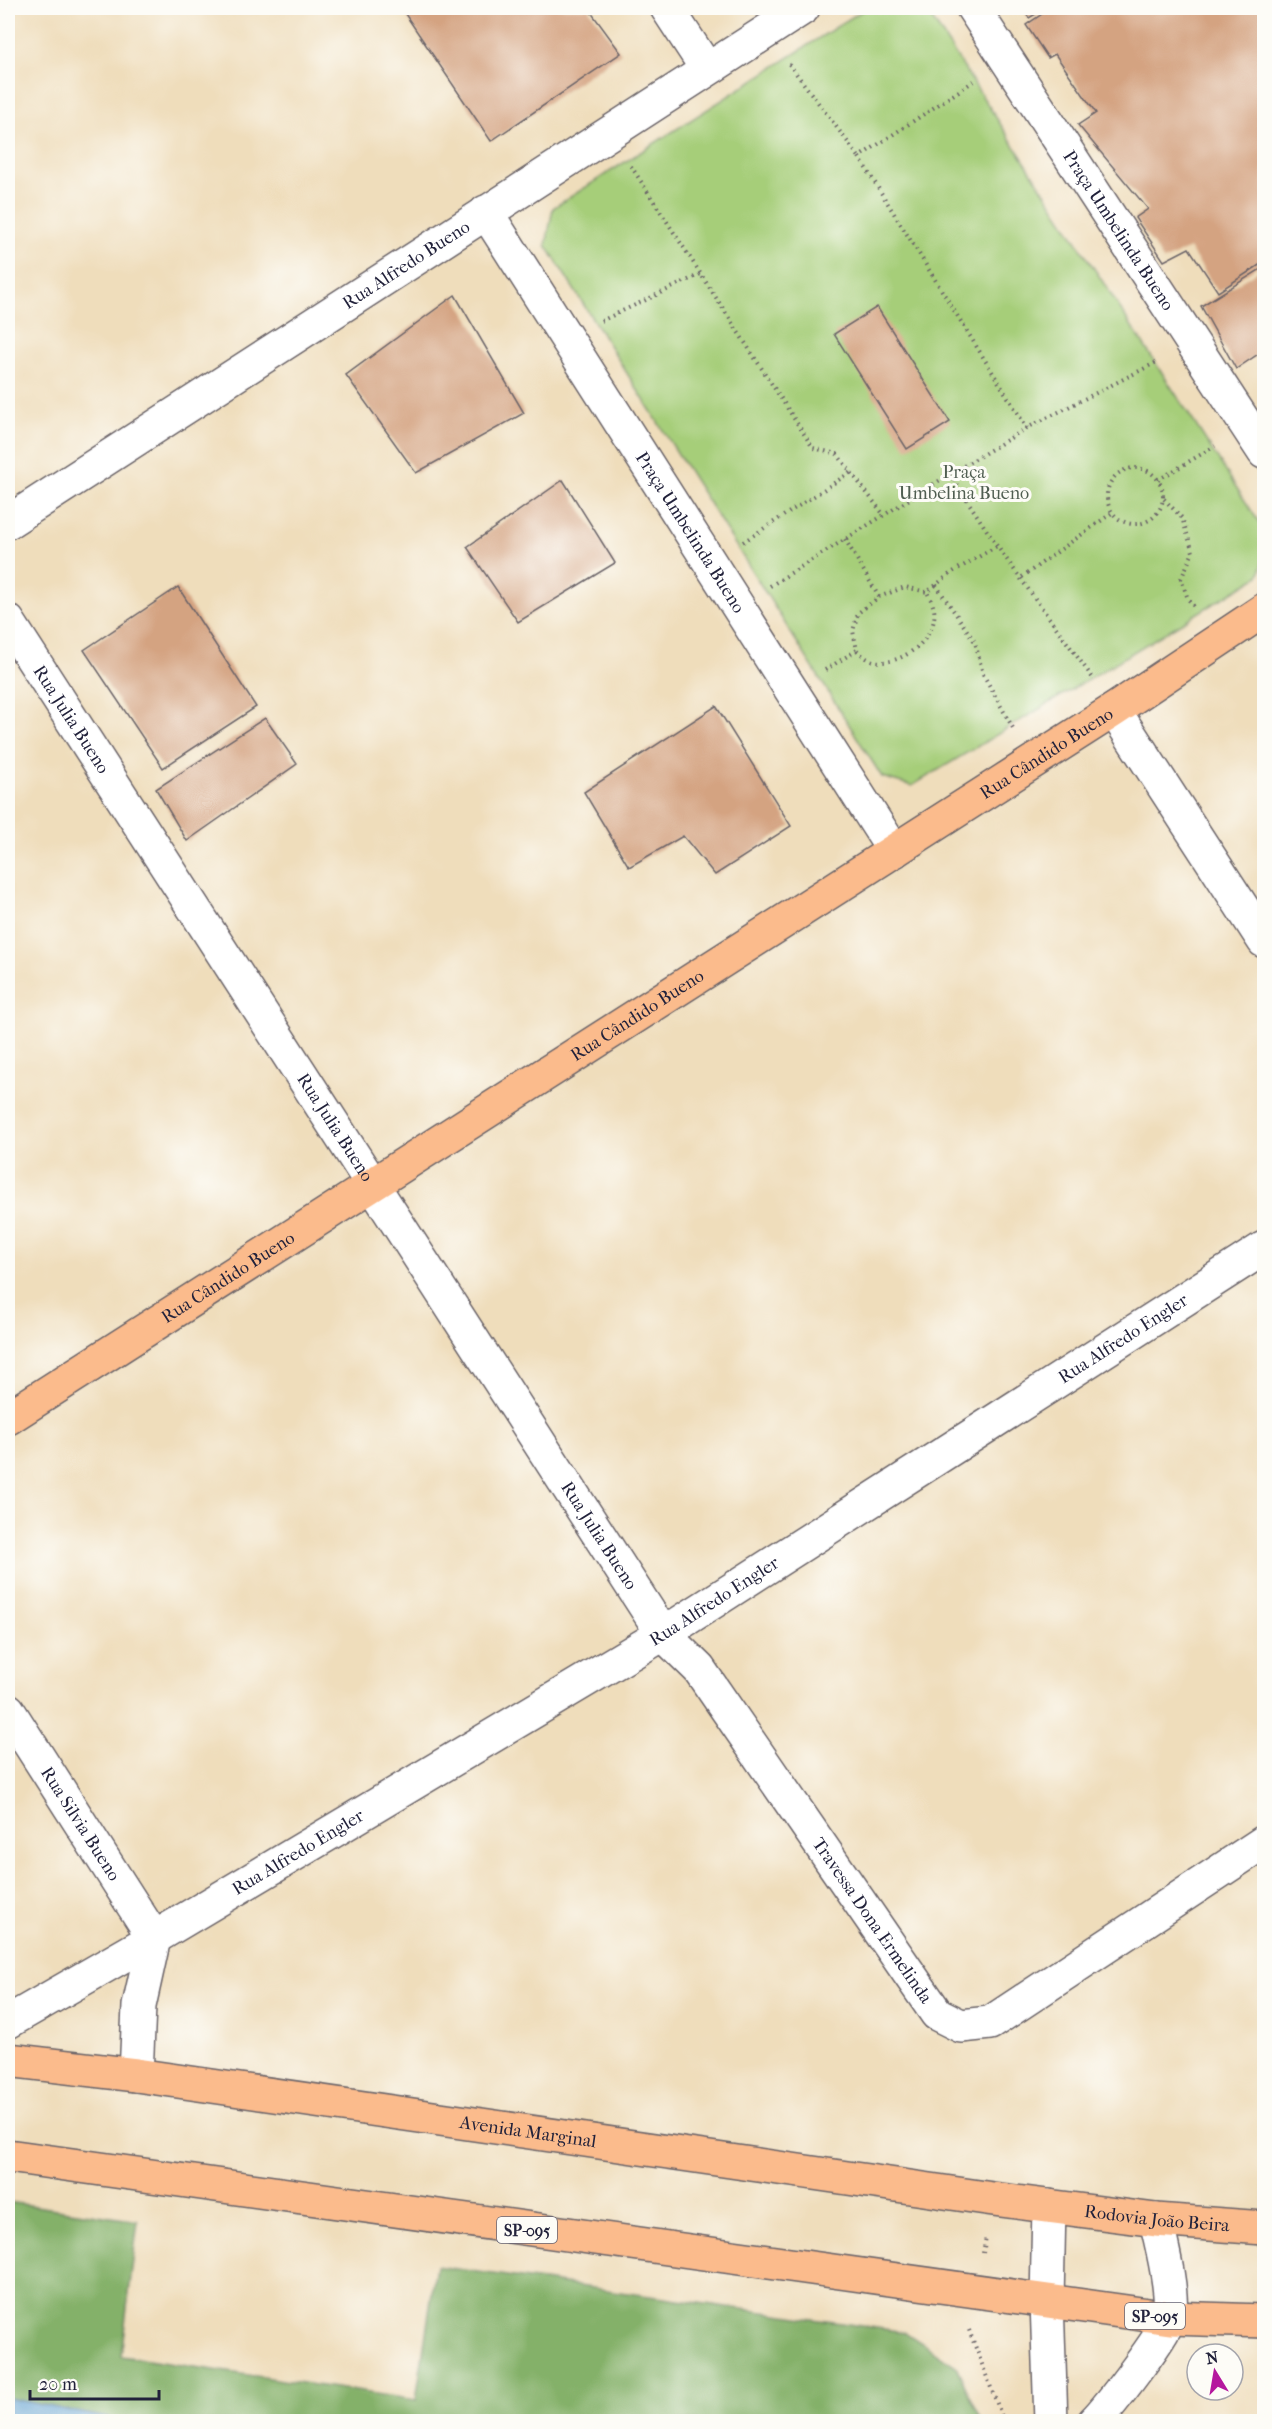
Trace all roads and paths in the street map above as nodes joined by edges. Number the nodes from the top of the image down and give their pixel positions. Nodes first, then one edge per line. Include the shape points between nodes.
1 (667, 8) edge
2 (803, 8) edge
3 (973, 8) edge
4 (764, 33) junction
5 (1008, 60) junction
6 (707, 69) junction
7 (610, 132) junction
8 (859, 157) junction
9 (486, 212) junction
10 (701, 274) junction
11 (566, 338) junction
12 (1193, 344) junction
13 (1026, 428) junction
14 (1256, 439) edge
15 (851, 472) junction
16 (950, 474) junction
17 (1158, 480) junction
18 (1163, 498) junction
19 (1112, 513) junction
20 (884, 515) junction
21 (8, 522) edge
22 (844, 539) junction
23 (998, 546) junction
24 (710, 563) junction
25 (1022, 577) junction
26 (936, 585) junction
27 (927, 592) junction
28 (879, 597) junction
29 (737, 607) junction
30 (1264, 610) edge
31 (8, 621) edge
32 (1218, 641) junction
33 (857, 650) junction
34 (791, 691) junction
35 (1114, 710) junction
36 (1034, 761) junction
37 (894, 851) junction
38 (1264, 941) edge
39 (372, 1185) junction
40 (1264, 1248) edge
41 (8, 1418) edge
42 (663, 1634) junction
43 (8, 1710) edge
44 (1264, 1842) edge
45 (154, 1938) junction
46 (8, 2022) edge
47 (8, 2060) edge
48 (136, 2075) junction
49 (8, 2156) edge
50 (1049, 2206) junction
51 (1156, 2220) junction
52 (1264, 2228) edge
53 (1047, 2301) junction
54 (1170, 2318) junction
55 (966, 2321) dead end
56 (1264, 2321) edge
57 (1004, 2421) edge
58 (1051, 2421) edge
59 (1094, 2421) edge

1 - 6 street
2 - 4 street, Rua Alfredo Bueno
3 - 5 street, Praça Umbelinda Bueno
4 - 6 street, Rua Alfredo Bueno
4 - 8 path
5 - 8 path
5 - 12 street, Praça Umbelinda Bueno
6 - 7 street, Rua Alfredo Bueno
7 - 9 street, Rua Alfredo Bueno
7 - 10 path
8 - 13 path
9 - 11 street, Praça Umbelinda Bueno
9 - 21 street, Rua Alfredo Bueno
10 - 11 path
10 - 15 path via 813,448 837,454
11 - 24 street, Praça Umbelinda Bueno
12 - 13 path
12 - 14 street, Praça Umbelinda Bueno
13 - 16 path
14 - 17 path
15 - 20 path
15 - 24 path
16 - 20 path
16 - 23 path
17 - 18 path
17 - 19 path via 1152,473 1135,468 1118,473 1106,496
18 - 19 path via 1155,516 1148,521 1129,523
18 - 32 path via 1182,518 1193,552 1181,579 1188,599
19 - 25 path
20 - 22 path
22 - 28 path
22 - 29 path
23 - 25 path
23 - 26 path
24 - 29 street, Praça Umbelinda Bueno
25 - 35 path
26 - 27 path
26 - 36 path via 975,642 987,683
27 - 28 path via 905,587
27 - 33 path via 934,620 926,639 912,651 880,662
28 - 33 path via 858,613 853,631
29 - 34 street, Praça Umbelinda Bueno
30 - 32 main road, Rua Cândido Bueno
31 - 39 street, Rua Julia Bueno
32 - 35 main road, Rua Cândido Bueno
33 - 34 path
34 - 37 street, Praça Umbelinda Bueno
35 - 36 main road, Rua Cândido Bueno
35 - 38 street
36 - 37 main road, Rua Cândido Bueno
37 - 39 main road, Rua Cândido Bueno
39 - 41 main road, Rua Cândido Bueno
39 - 42 street, Rua Julia Bueno
40 - 42 street, Rua Alfredo Engler
42 - 44 street, Travessa Dona Ermelinda via 699,1669 937,2014 961,2026 990,2023
42 - 45 street, Rua Alfredo Engler
43 - 45 street, Rua Silvia Bueno
45 - 46 street, Rua Alfredo Engler
45 - 48 street via 139,2006
47 - 48 main road, Avenida Marginal
48 - 50 main road, Avenida Marginal
49 - 53 main road, SP-095
50 - 51 main road, Rodovia João Beira
50 - 53 street
51 - 52 main road, Rodovia João Beira
51 - 54 street
53 - 54 main road, SP-095
53 - 58 street
54 - 56 main road, SP-095
54 - 59 street via 1115,2400
55 - 57 path

